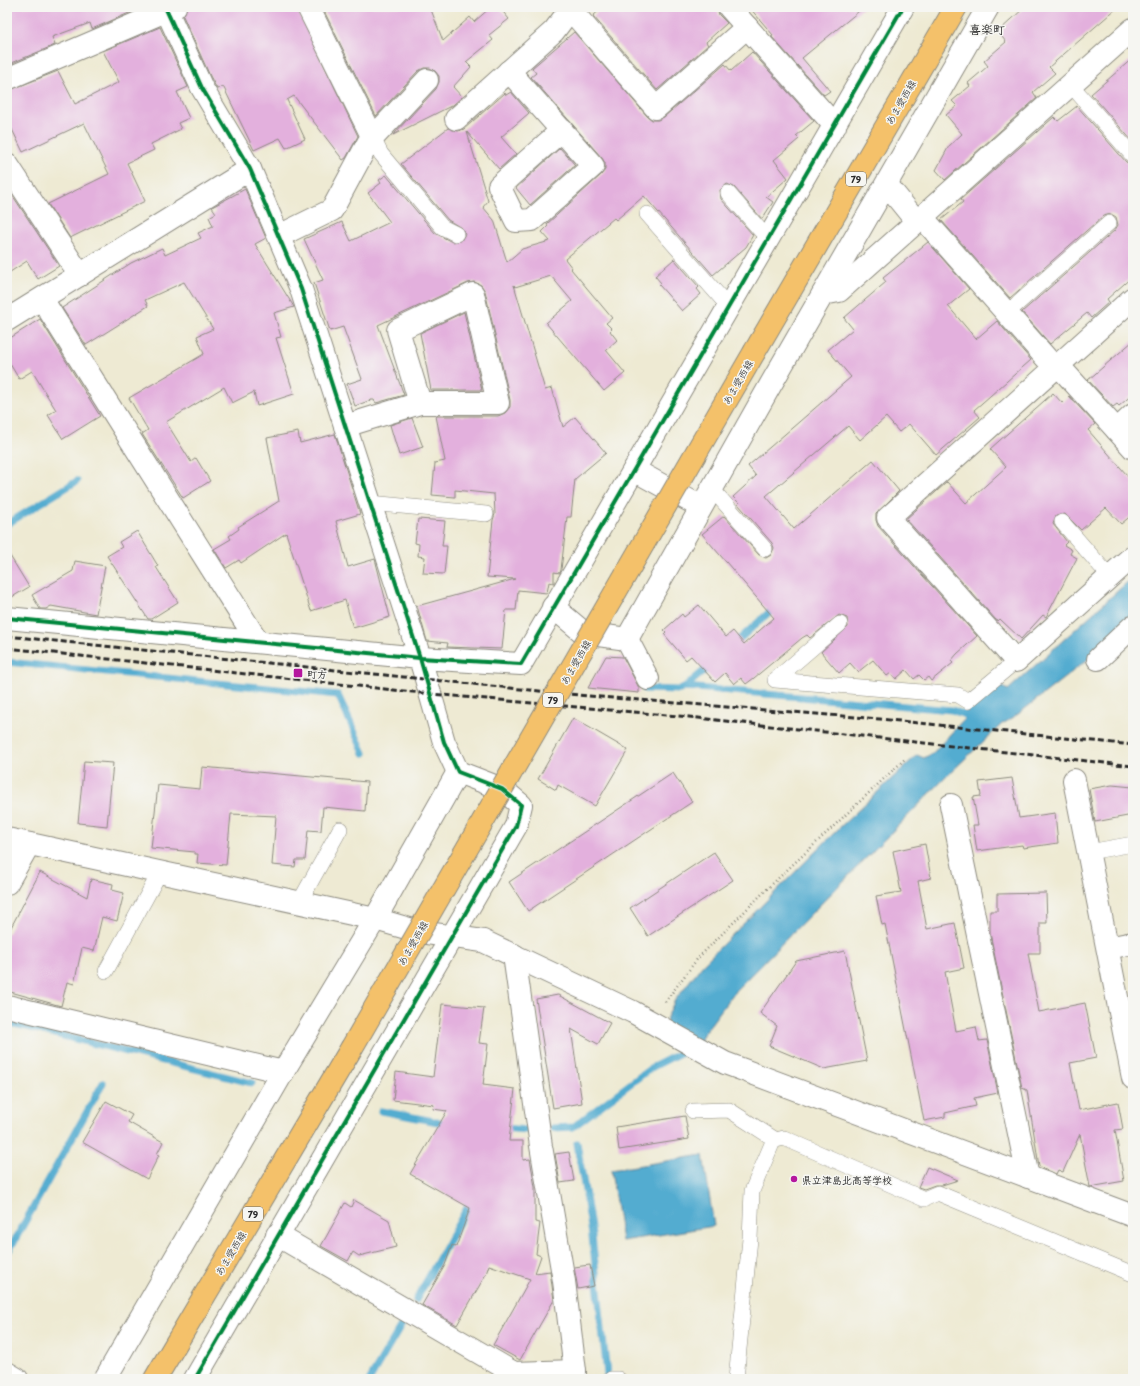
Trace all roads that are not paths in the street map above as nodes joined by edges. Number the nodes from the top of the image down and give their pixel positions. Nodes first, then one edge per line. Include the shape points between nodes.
1 (308, 7) edge
2 (729, 7) edge
3 (903, 7) edge
4 (956, 7) edge
5 (988, 7) edge
6 (169, 8) edge
7 (571, 8) edge
8 (747, 27) junction
9 (1131, 35) edge
10 (509, 71) junction
11 (7, 79) edge
12 (428, 80) dead end
13 (1070, 85) junction
14 (456, 119) dead end
15 (834, 126) junction
16 (562, 130) dead end
17 (373, 138) junction
18 (1133, 156) edge
19 (7, 164) edge
20 (250, 169) junction
21 (887, 185) junction
22 (728, 193) dead end
23 (647, 214) dead end
24 (920, 220) junction
25 (1109, 224) dead end
26 (456, 234) dead end
27 (279, 236) junction
28 (768, 239) junction
29 (80, 275) junction
30 (823, 294) junction
31 (1133, 298) edge
32 (42, 299) junction
33 (729, 307) junction
34 (1007, 313) junction
35 (7, 320) edge
36 (1057, 366) junction
37 (420, 403) junction
38 (1133, 416) edge
39 (345, 426) junction
40 (1117, 430) junction
41 (1133, 448) edge
42 (634, 470) junction
43 (712, 488) junction
44 (370, 503) junction
45 (701, 507) junction
46 (486, 514) dead end
47 (1062, 522) dead end
48 (765, 549) dead end
49 (1133, 556) edge
50 (1110, 577) junction
51 (553, 607) junction
52 (7, 618) edge
53 (840, 624) dead end
54 (1133, 626) edge
55 (627, 639) junction
56 (258, 642) junction
57 (420, 658) junction
58 (1098, 659) dead end
59 (1016, 661) junction
60 (648, 679) dead end
61 (458, 772) junction
62 (1074, 780) dead end
63 (951, 804) dead end
64 (340, 829) dead end
65 (7, 839) edge
66 (29, 844) junction
67 (1133, 844) edge
68 (1088, 852) junction
69 (160, 872) junction
70 (7, 883) edge
71 (299, 903) junction
72 (375, 919) junction
73 (452, 937) junction
74 (1133, 943) edge
75 (1108, 948) junction
76 (514, 955) junction
77 (106, 971) dead end
78 (7, 1006) edge
79 (1127, 1012) edge
80 (283, 1072) junction
81 (1133, 1078) edge
82 (693, 1111) dead end
83 (774, 1139) junction
84 (1028, 1177) junction
85 (1133, 1216) edge
86 (277, 1235) junction
87 (1133, 1274) edge
88 (7, 1373) edge
89 (574, 1375) edge
90 (513, 1376) edge
91 (17, 1379) edge
92 (105, 1379) edge
93 (155, 1379) edge
94 (195, 1379) edge
95 (611, 1379) edge
96 (618, 1379) edge
97 (736, 1379) edge

1 - 17 street
2 - 8 street
3 - 15 street
4 - 93 main road, あま愛西線 / 79, bridge via 351,1049
5 - 21 street
6 - 11 street
6 - 20 street via 202,88
7 - 8 street via 656,108
7 - 10 street via 554,31
8 - 15 street
9 - 13 street
10 - 14 street
10 - 16 street
12 - 17 street
13 - 18 lane
13 - 24 street
15 - 28 street
17 - 26 lane via 381,154 442,227
17 - 27 street via 332,210
19 - 29 street
20 - 27 street
20 - 29 street
21 - 24 street
21 - 30 street
22 - 28 lane
23 - 33 lane
24 - 30 street via 839,291
24 - 34 street
25 - 34 lane
27 - 39 street via 302,289
28 - 33 street
29 - 32 street
30 - 43 street
31 - 36 street
32 - 35 street
32 - 56 street
33 - 42 street
34 - 36 street
36 - 40 street
36 - 59 street via 888,518
37 - 37 street via 498,403 473,294 398,330
37 - 39 street
38 - 40 street
39 - 44 street
40 - 41 street
42 - 45 street
42 - 51 street
43 - 45 street
43 - 48 lane
44 - 46 lane
44 - 57 street
45 - 55 street
47 - 50 lane
49 - 50 street
50 - 59 street
51 - 55 street via 584,632
51 - 57 street via 521,664
52 - 56 street
53 - 59 lane via 775,680 958,695 968,701
54 - 58 street
55 - 60 street
56 - 57 street
57 - 61 street via 444,742
61 - 72 street
61 - 73 street via 502,788 521,805 516,826
62 - 68 street
63 - 84 street
64 - 71 lane
65 - 66 street
66 - 69 street
66 - 70 street
67 - 68 lane
68 - 75 street
69 - 71 street
69 - 77 lane
71 - 72 street
72 - 73 street via 420,932
72 - 80 street
73 - 76 street via 483,942
73 - 86 street
74 - 75 street
75 - 79 street
76 - 84 street via 656,1025 725,1063
76 - 89 street via 541,1146 564,1281
78 - 80 street
79 - 81 street
80 - 92 street
82 - 83 lane via 729,1110
83 - 87 lane via 784,1138 924,1199 938,1192
83 - 97 lane via 752,1191 750,1239
84 - 85 street
86 - 90 street
86 - 94 street
88 - 91 street
89 - 90 street
95 - 96 lane

